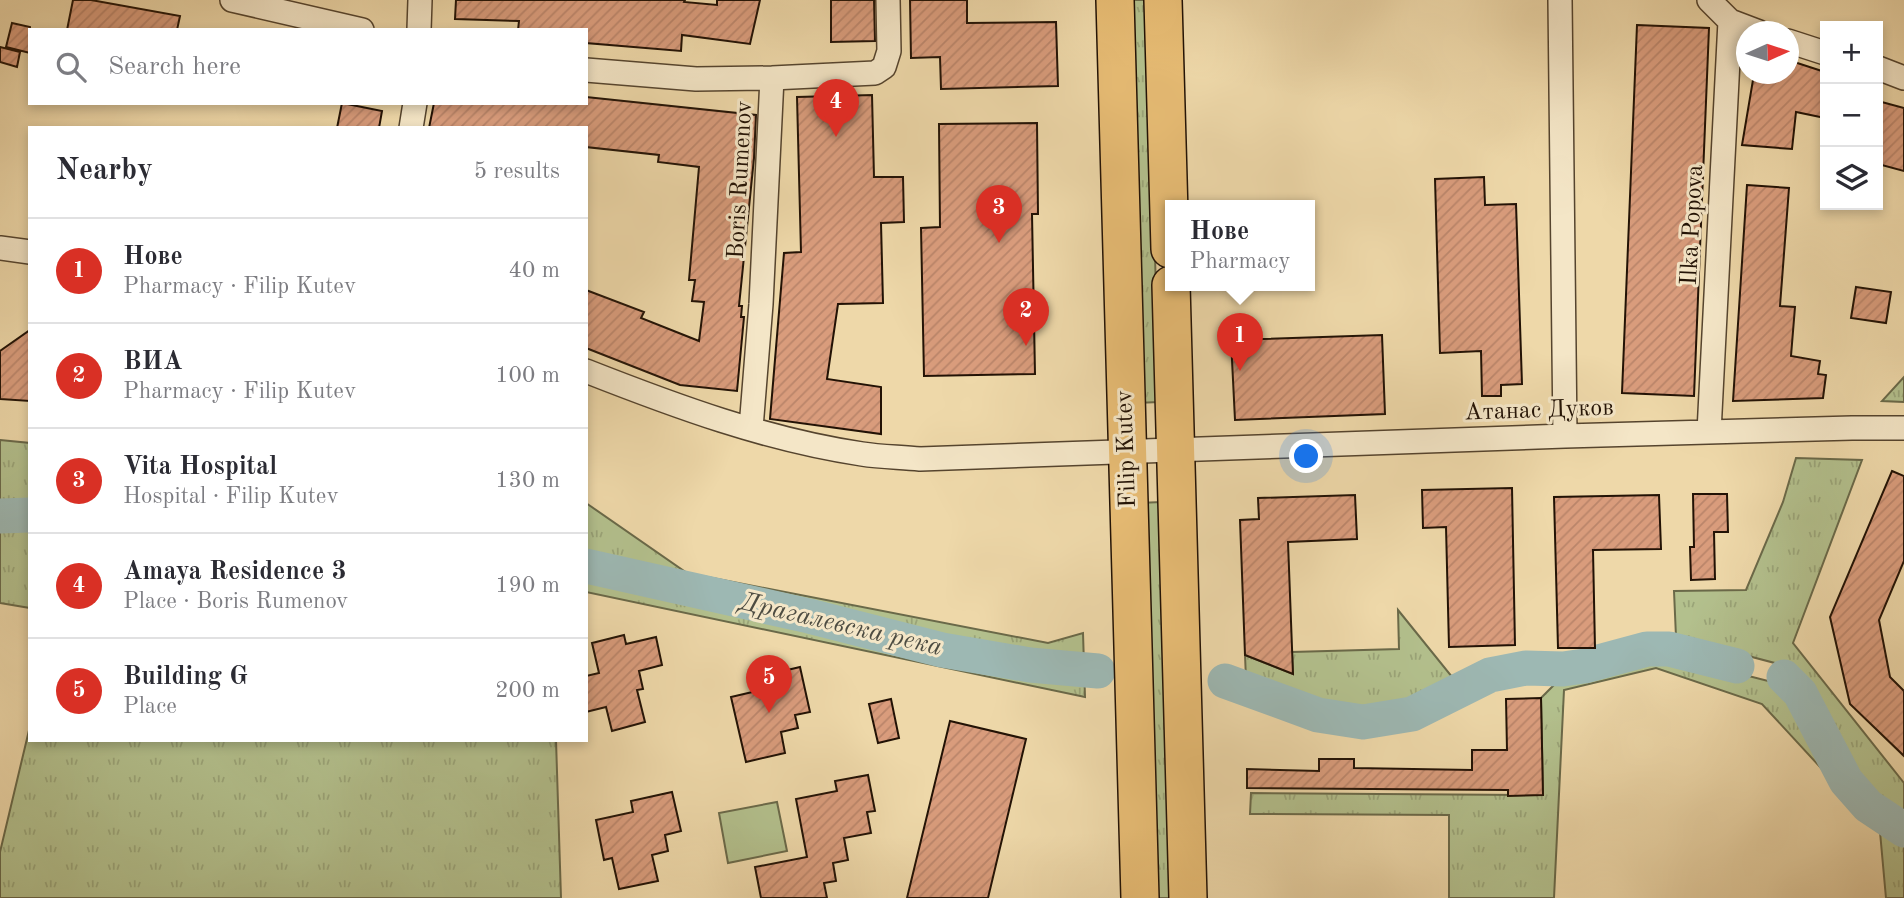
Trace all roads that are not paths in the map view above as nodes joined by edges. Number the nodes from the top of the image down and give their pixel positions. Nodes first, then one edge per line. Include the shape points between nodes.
1 (232, 0) edge
2 (420, 0) edge
3 (888, 0) edge
4 (1115, 0) edge
5 (1163, 0) edge
6 (1560, 0) edge
7 (1709, 0) edge
8 (1730, 21) junction
9 (1736, 23) edge
10 (353, 28) edge
11 (419, 28) edge
12 (1799, 44) edge
13 (1820, 51) edge
14 (588, 70) edge
15 (1883, 70) edge
16 (772, 78) junction
17 (1904, 78) edge
18 (415, 105) edge
19 (411, 126) edge
20 (1169, 200) edge
21 (0, 248) edge
22 (28, 252) edge
23 (1171, 291) edge
24 (588, 372) edge
25 (751, 428) junction
26 (1904, 428) edge
27 (1709, 432) junction
28 (1565, 436) junction
29 (1175, 448) junction
30 (1127, 450) junction
31 (1140, 898) edge
32 (1188, 898) edge

1 - 10 street
2 - 11 street
3 - 16 street via 889,51 884,67 875,73
4 - 30 main road, Filip Kutev
5 - 20 main road
6 - 28 street
7 - 8 street
8 - 9 street
8 - 27 street, Ilka Popova
12 - 13 street
14 - 16 street, Boris Rumenov via 696,79
15 - 17 street
16 - 25 street, Boris Rumenov
18 - 19 street
21 - 22 street
23 - 29 main road, Filip Kutev
24 - 25 street, Атанас Дуков
25 - 30 street, Атанас Дуков via 862,454 920,458
26 - 27 street, Атанас Дуков
27 - 28 street, Атанас Дуков
28 - 29 street, Атанас Дуков
29 - 30 street, Атанас Дуков
29 - 32 main road, Filip Kutev
30 - 31 main road, Filip Kutev

